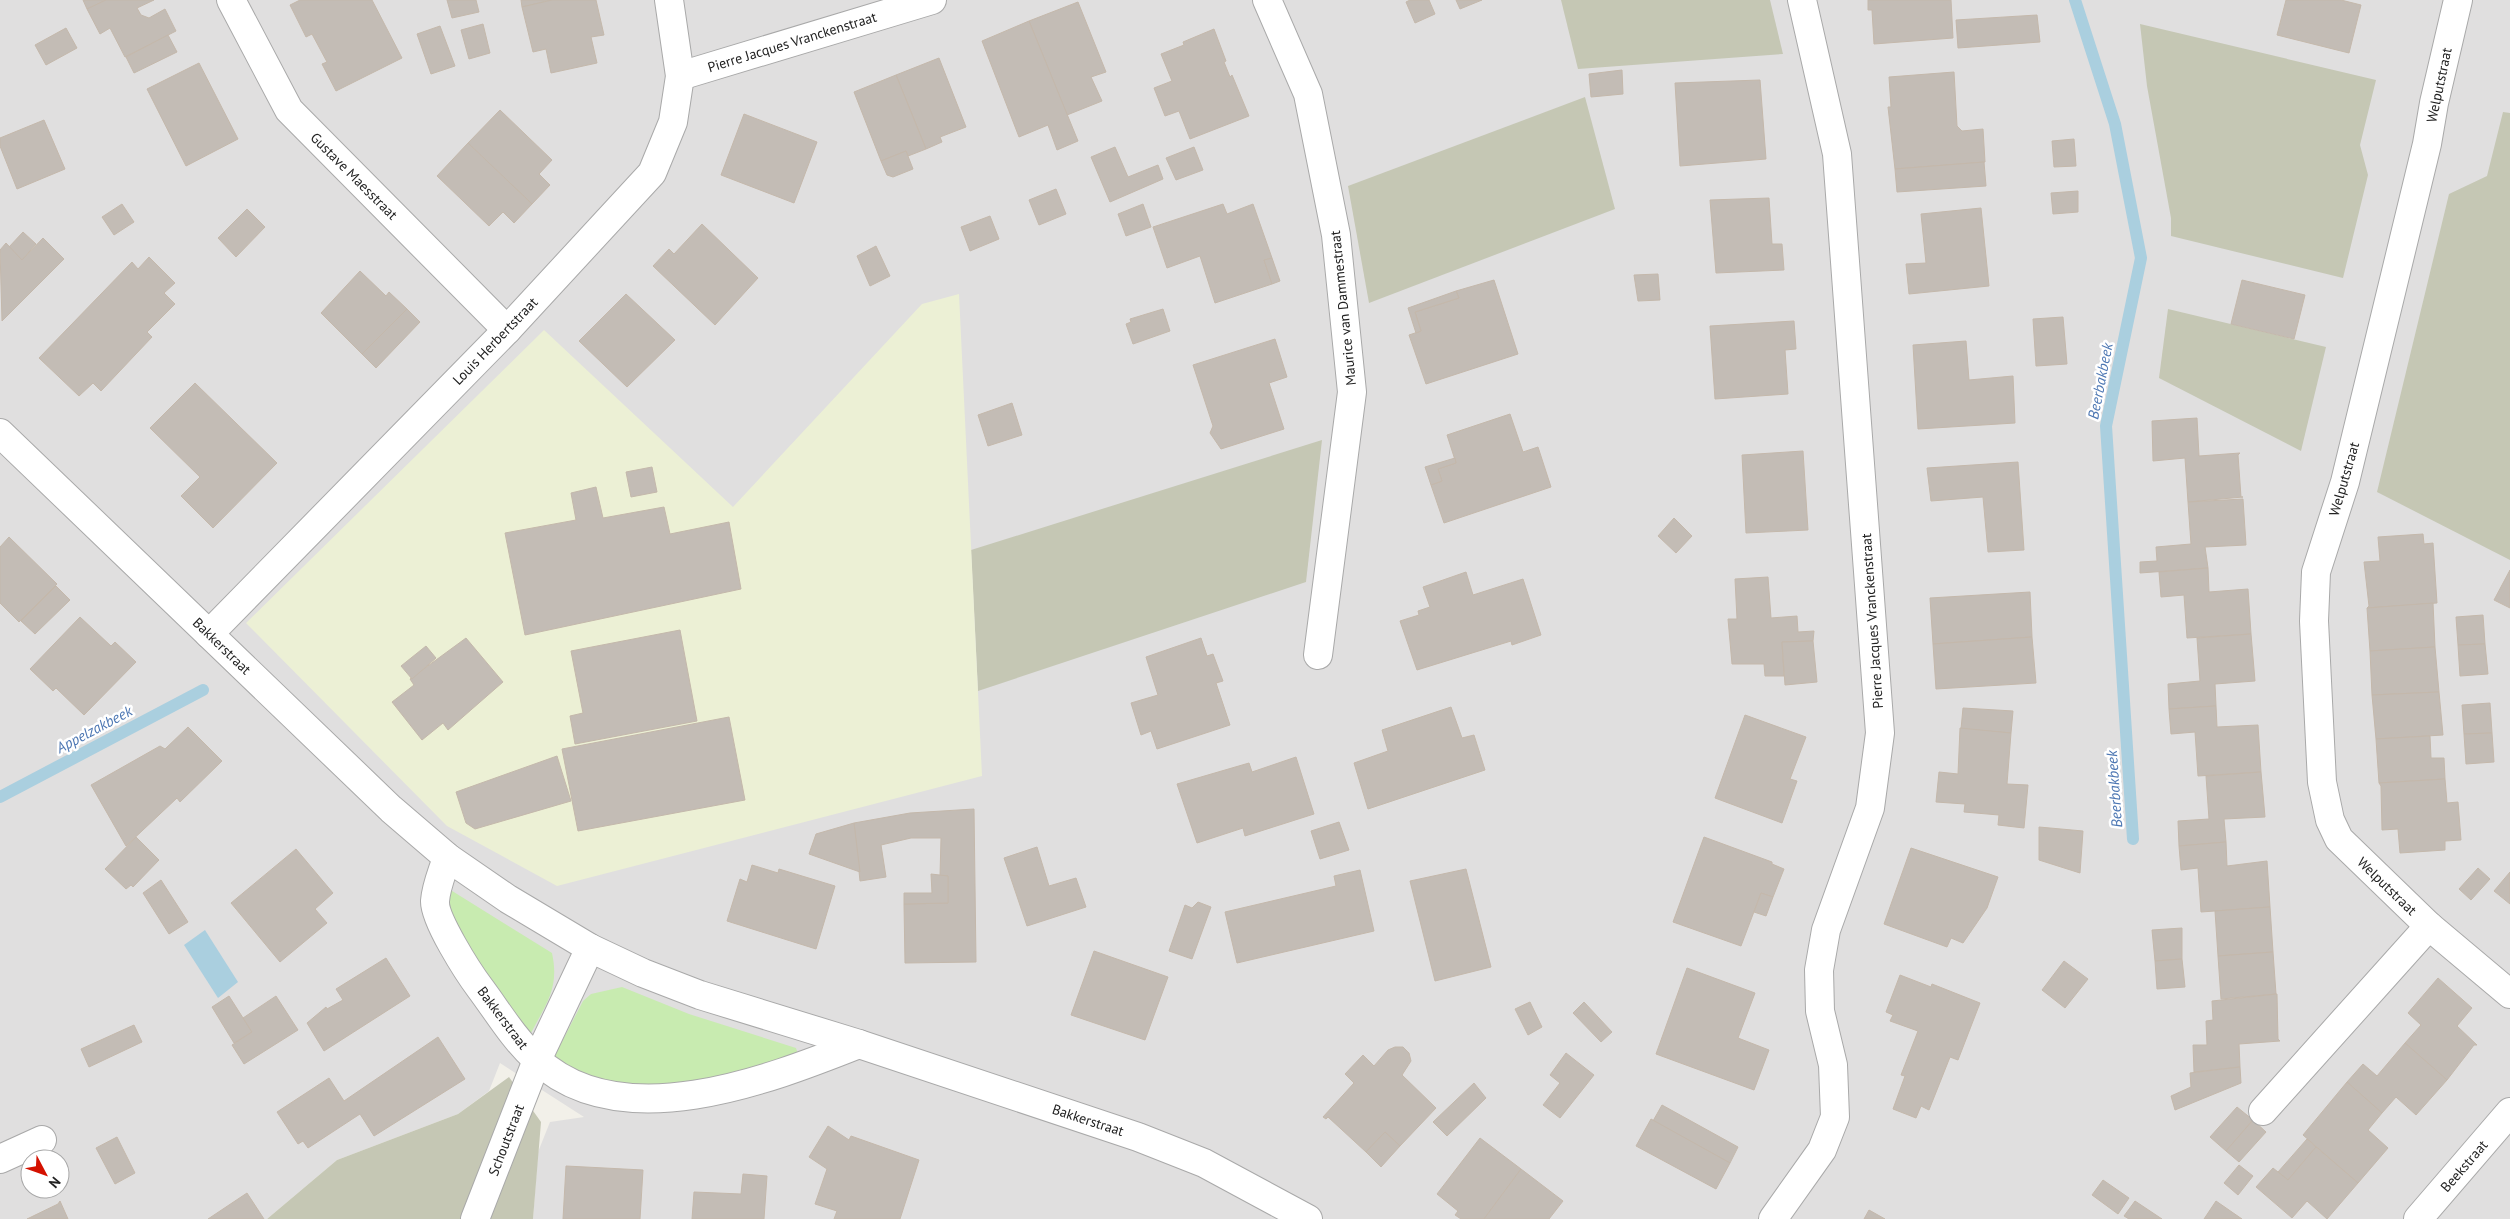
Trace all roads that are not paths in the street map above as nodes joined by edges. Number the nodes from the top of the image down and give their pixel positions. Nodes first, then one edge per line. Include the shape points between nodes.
1 (231, 0) edge
2 (670, 0) edge
3 (932, 0) edge
4 (1267, 0) edge
5 (1802, 0) edge
6 (2458, 0) edge
7 (680, 76) junction
8 (507, 330) junction
9 (0, 433) edge
10 (209, 634) junction
11 (1318, 655) dead end
12 (447, 857) junction
13 (2429, 926) junction
14 (590, 948) junction
15 (2510, 994) edge
16 (859, 1044) junction
17 (537, 1060) junction
18 (2262, 1111) dead end
19 (2510, 1112) edge
20 (42, 1140) dead end
21 (0, 1160) edge
22 (475, 1219) edge
23 (1308, 1219) edge
24 (1773, 1219) edge
25 (2418, 1219) edge

1 - 8 street, Gustave Maesstraat via 289,110
2 - 7 street, Louis Herbertstraat
3 - 7 street, Pierre Jacques Vranckenstraat
4 - 11 street, Maurice van Dammestraat via 1308,94 1336,235 1352,392
5 - 24 street, Pierre Jacques Vranckenstraat via 1837,154 1880,733 1870,808 1826,930 1819,970 1820,1011 1833,1065 1834,1117 1822,1150
6 - 13 street, Welputstraat via 2427,144 2345,482 2316,572 2314,622 2322,782 2330,820 2339,839
7 - 8 street, Louis Herbertstraat via 673,122 652,174
8 - 10 street, Louis Herbertstraat
9 - 10 street, Bakkerstraat
10 - 12 street, Bakkerstraat via 391,809
12 - 14 street, Bakkerstraat
12 - 17 street, Bakkerstraat via 435,902 438,915 471,975 514,1036
13 - 15 street, Welputstraat
13 - 18 street, Welputstraat
14 - 16 street, Bakkerstraat via 700,995
14 - 17 street, Schoutstraat
16 - 17 street, Bakkerstraat via 784,1074 699,1094 656,1099 616,1096 588,1089
16 - 23 street, Bakkerstraat via 1163,1147 1204,1163
17 - 22 street, Schoutstraat
19 - 25 street, Beekstraat
20 - 21 street

